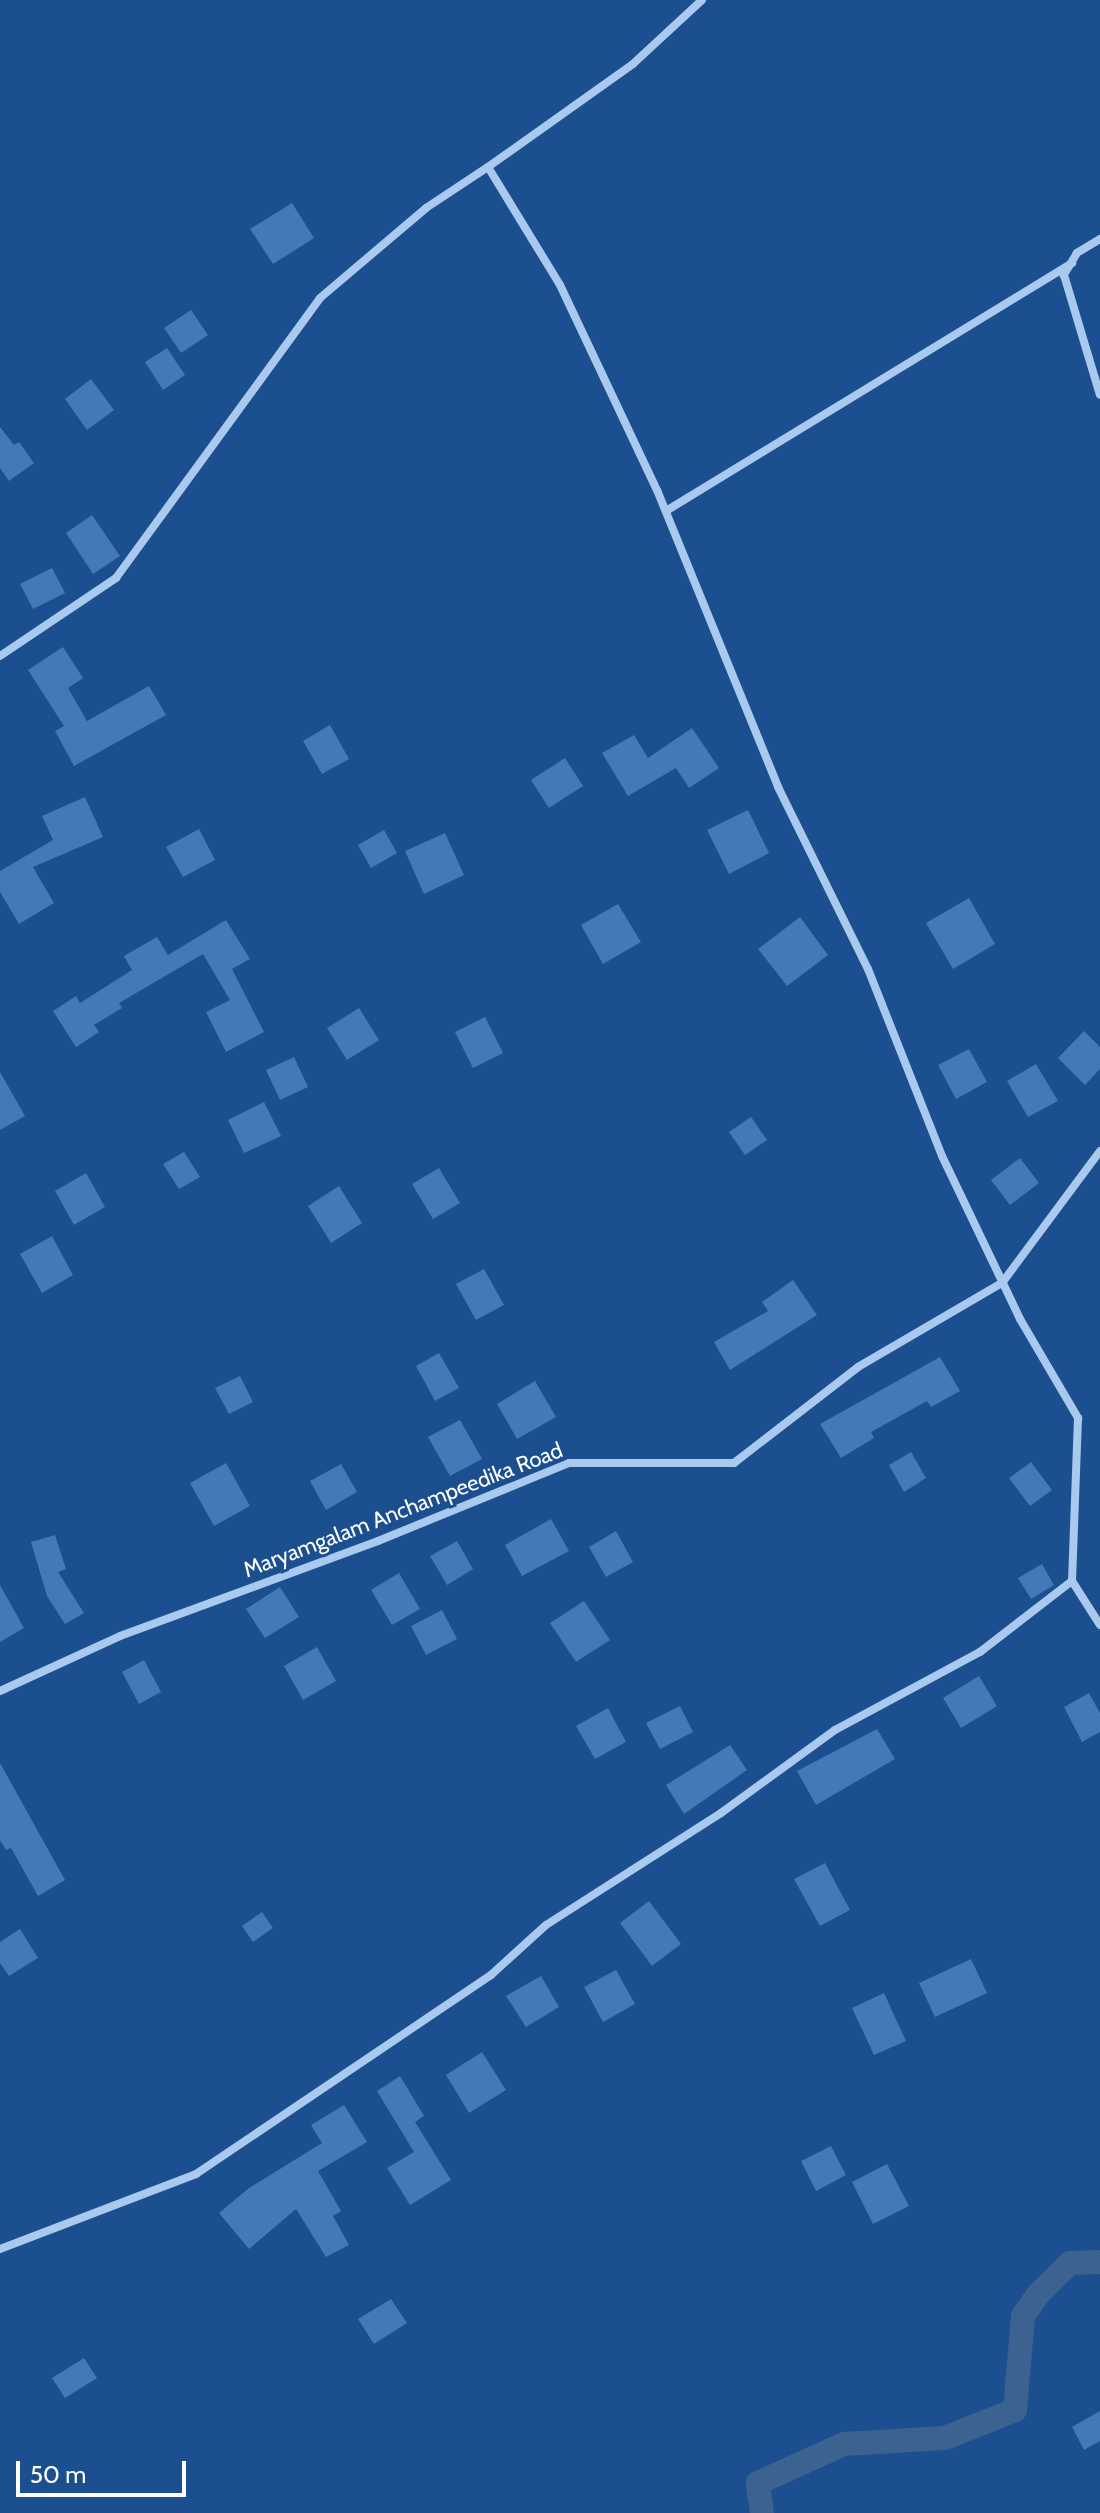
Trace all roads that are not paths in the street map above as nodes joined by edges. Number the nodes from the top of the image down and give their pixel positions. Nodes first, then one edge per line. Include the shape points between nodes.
1 (702, 0) edge
2 (488, 167) junction
3 (1100, 239) edge
4 (1072, 263) junction
5 (1100, 395) edge
6 (666, 511) junction
7 (0, 656) edge
8 (1100, 1151) edge
9 (1002, 1283) junction
10 (1072, 1581) junction
11 (1100, 1625) edge
12 (0, 1691) edge
13 (0, 2249) edge

1 - 2 street via 633,64
2 - 6 street via 560,285
2 - 7 street via 426,208 320,298 116,578
3 - 4 street via 1077,253
4 - 5 street via 1064,275
4 - 6 street
6 - 9 street via 778,787 868,969 942,1156
8 - 9 street, Maryamgalam Anchampeedika Road
9 - 10 street via 1078,1418
9 - 12 street, Maryamgalam Anchampeedika Road via 858,1367 734,1463 569,1463 378,1541 120,1636
10 - 11 street
10 - 13 street via 980,1652 835,1730 721,1813 546,1925 491,1975 196,2174

